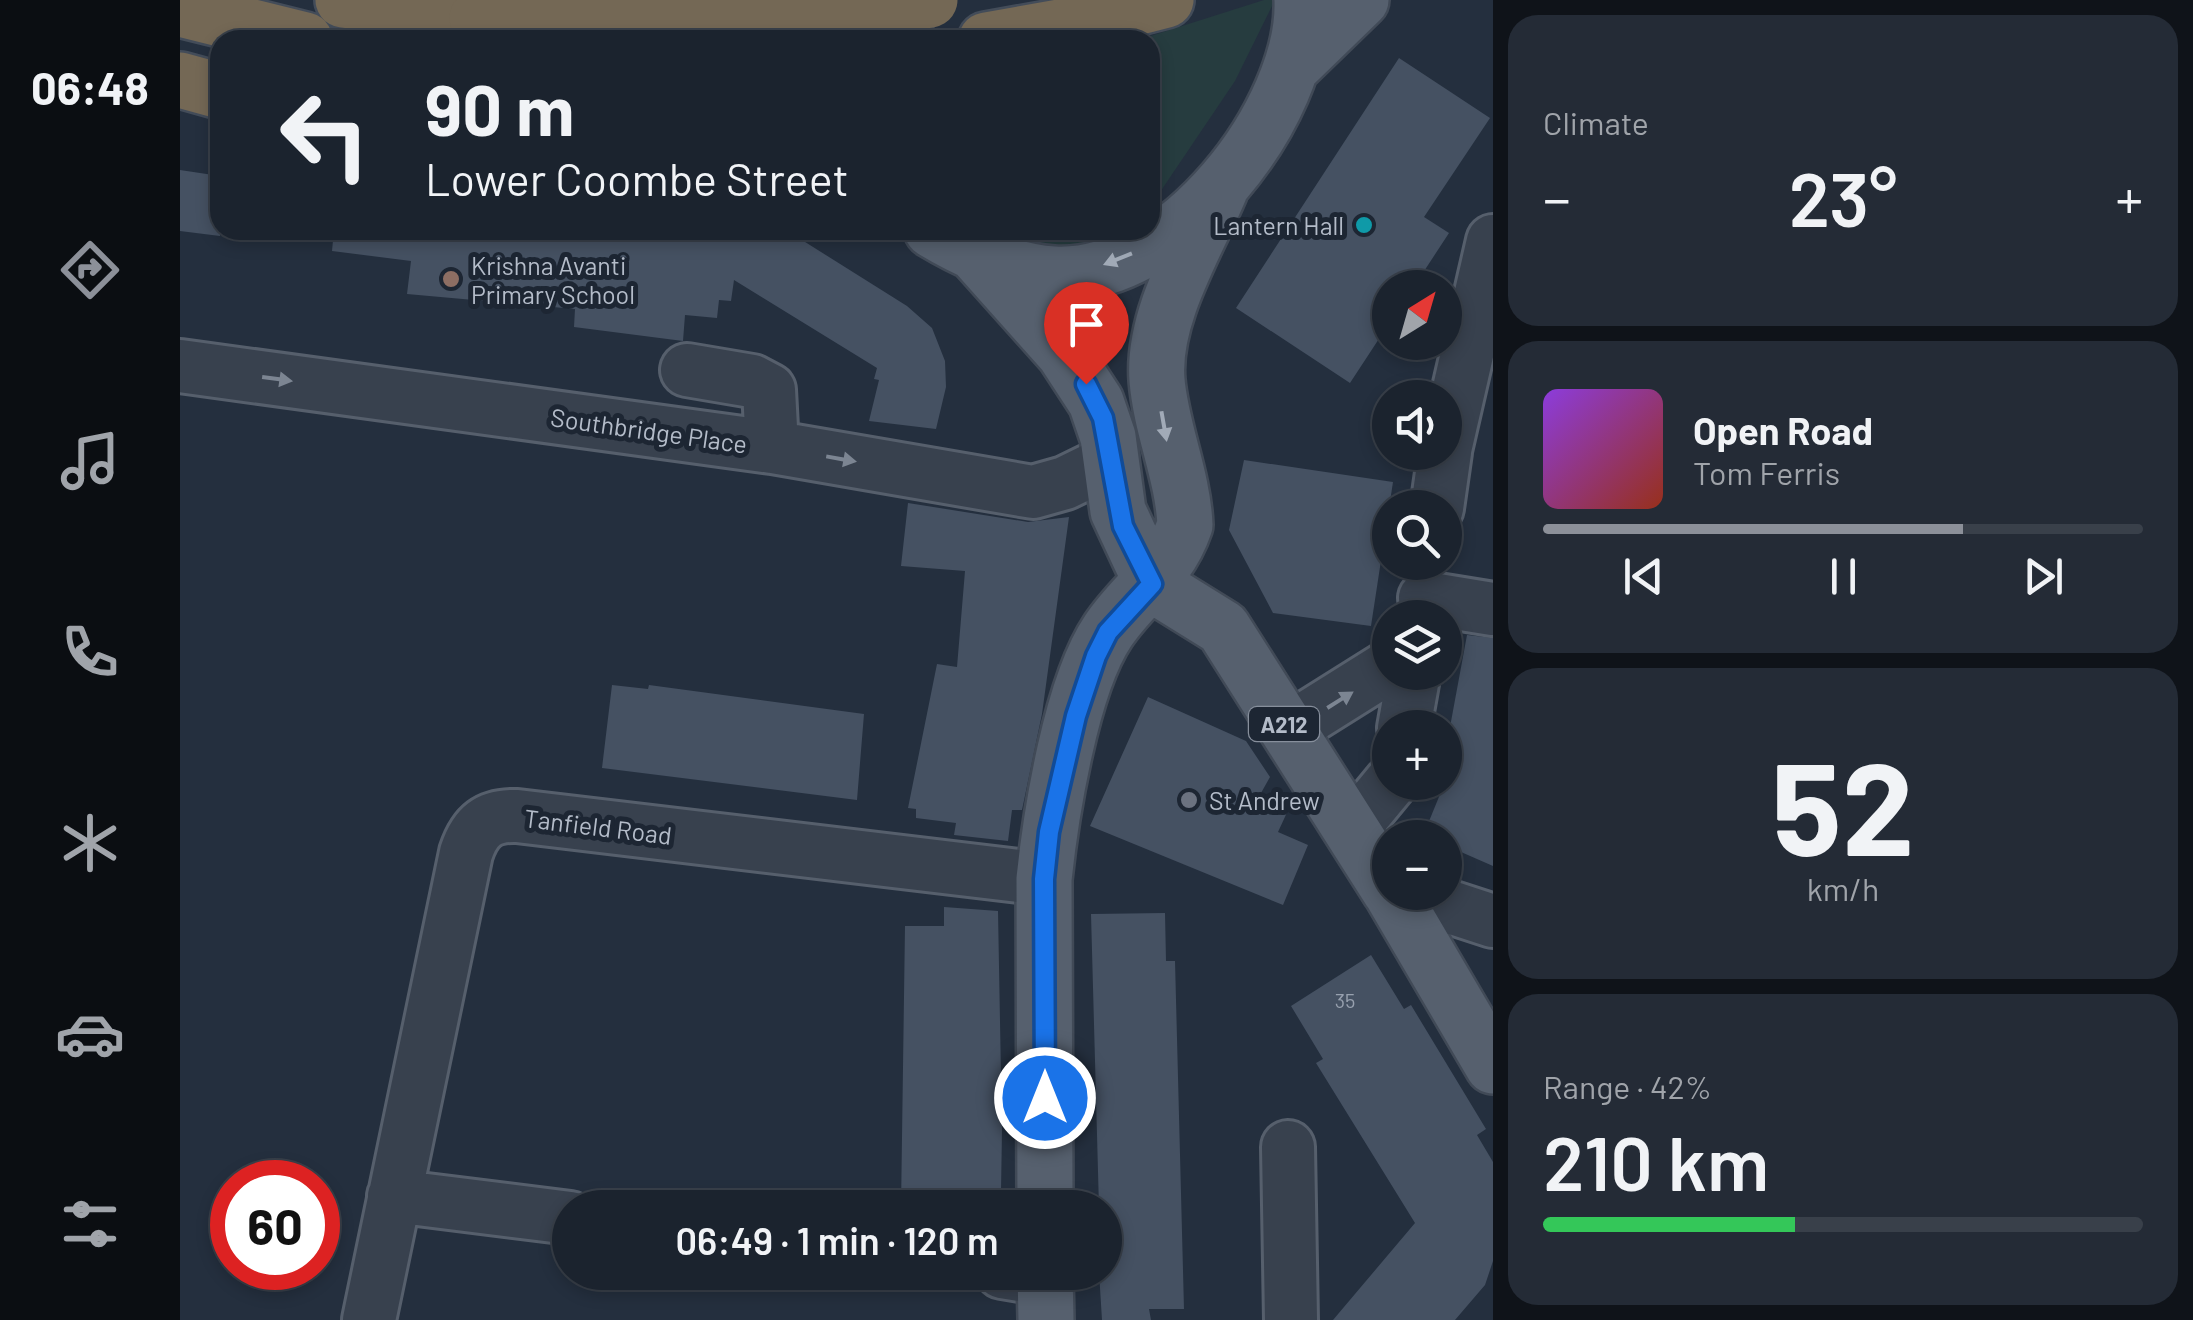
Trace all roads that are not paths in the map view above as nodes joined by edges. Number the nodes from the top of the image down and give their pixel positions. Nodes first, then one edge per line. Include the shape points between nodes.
1 (343, 0) edge
2 (762, 0) edge
3 (930, 0) edge
4 (1166, 0) edge
5 (1302, 0) edge
6 (1360, 0) edge
7 (180, 9) edge
8 (265, 30) edge
9 (763, 30) edge
10 (1042, 30) edge
11 (1296, 63) junction
12 (180, 80) edge
13 (210, 88) edge
14 (1220, 190) junction
15 (1160, 238) edge
16 (952, 240) edge
17 (1156, 240) edge
18 (1493, 240) edge
19 (180, 366) edge
20 (687, 370) dead end
21 (1461, 380) edge
22 (772, 447) junction
23 (1112, 460) junction
24 (1152, 584) junction
25 (1426, 593) edge
26 (1493, 608) edge
27 (1372, 677) edge
28 (1288, 730) junction
29 (1380, 800) edge
30 (1352, 828) junction
31 (1372, 861) edge
32 (1044, 879) junction
33 (1401, 910) edge
34 (1459, 910) edge
35 (1493, 921) edge
36 (1493, 1066) edge
37 (1288, 1147) dead end
38 (1045, 1190) edge
39 (394, 1196) junction
40 (552, 1216) edge
41 (369, 1320) edge
42 (1291, 1320) edge

1 - 3 highway, bridge via 553,24 693,24
2 - 9 main road
4 - 10 highway
5 - 11 main road
6 - 11 main road
7 - 8 highway
11 - 14 main road
12 - 13 highway
14 -> 15 main road
14 -> 24 main road via 1162,329 1157,380 1184,525
17 -> 16 main road via 1119,260 1055,274
16 - 23 main road via 1078,370 1103,418
18 - 21 street
19 -> 22 street, Southbridge Place
20 - 22 street via 769,390
22 -> 23 street, Southbridge Place via 1034,492
23 - 24 main road via 1123,526
24 - 28 main road, A212 via 1224,628
24 - 32 main road via 1108,632 1090,671 1060,781
25 - 26 street
28 -> 27 street
28 - 30 main road, A212
29 - 30 street
30 - 31 main road, A212
32 - 38 main road
32 - 39 street, Tanfield Road via 496,816 482,824 466,853
33 - 36 main road, A212
34 - 35 street
37 - 42 street
39 - 40 street
39 - 41 street, Tanfield Road

